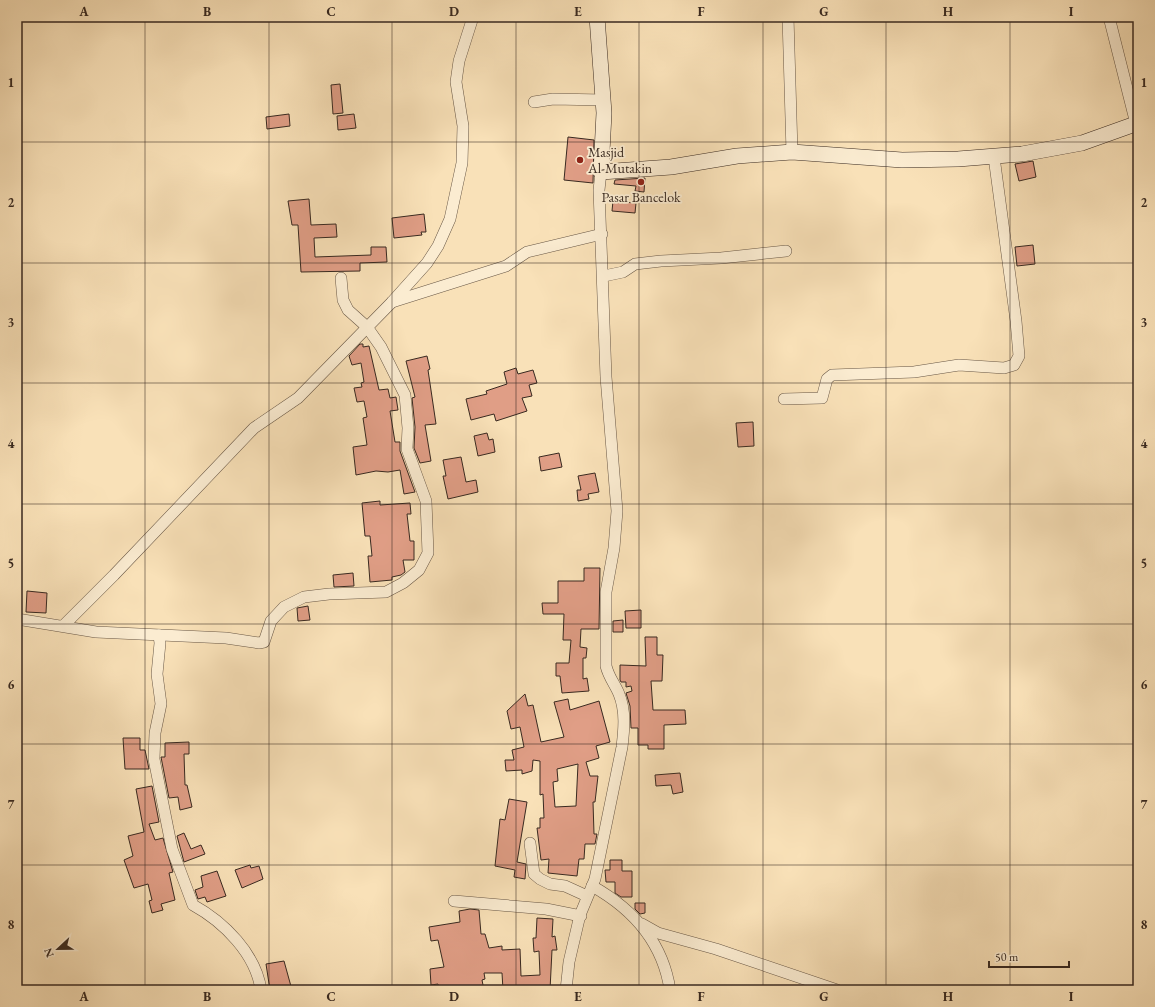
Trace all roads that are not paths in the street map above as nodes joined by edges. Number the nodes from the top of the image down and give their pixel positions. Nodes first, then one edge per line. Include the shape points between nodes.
1 (473, 17) edge
2 (596, 17) edge
3 (788, 17) edge
4 (1109, 17) edge
5 (603, 100) junction
6 (534, 102) dead end
7 (1137, 124) edge
8 (792, 152) junction
9 (994, 156) junction
10 (601, 172) junction
11 (602, 234) junction
12 (786, 251) dead end
13 (604, 276) junction
14 (341, 278) dead end
15 (392, 302) junction
16 (367, 327) junction
17 (784, 399) dead end
18 (17, 619) edge
19 (64, 625) junction
20 (160, 639) junction
21 (530, 843) dead end
22 (588, 894) junction
23 (454, 901) dead end
24 (580, 916) junction
25 (642, 924) junction
26 (261, 990) edge
27 (566, 990) edge
28 (670, 990) edge
29 (837, 990) edge

1 - 15 street via 459,61 456,82 463,126 462,163 450,219 427,263
2 - 5 street
3 - 8 street
4 - 7 street
5 - 6 street via 553,99
5 - 10 street
7 - 9 street via 1082,143
8 - 9 street via 902,160
8 - 10 street via 737,156 671,167
9 - 17 street via 1016,321 1019,356 1014,365 1004,368 959,365 914,372 831,376 827,379 822,398
10 - 11 street
11 - 13 street
11 - 15 street via 527,252 506,266
12 - 13 street via 635,264 619,273
13 - 22 street via 606,377 617,510 614,548 606,592 606,666 608,676 621,698 624,726 615,785
14 - 16 street via 343,300 348,310
15 - 16 street
16 - 19 street via 298,398 254,428
16 - 20 street via 381,347 407,405 407,449 426,501 428,553 419,570 386,592 304,597 284,607 274,616 264,642 226,638
18 - 19 street
19 - 20 street via 96,632
20 - 26 street via 158,664 161,704 155,733 154,759 172,849 193,905 227,930 251,960
21 - 22 street via 534,874 550,884
22 - 24 street
22 - 25 street via 623,907
23 - 24 street via 546,909
24 - 27 street via 569,962
25 - 28 street via 659,953
25 - 29 street via 658,933 716,949

